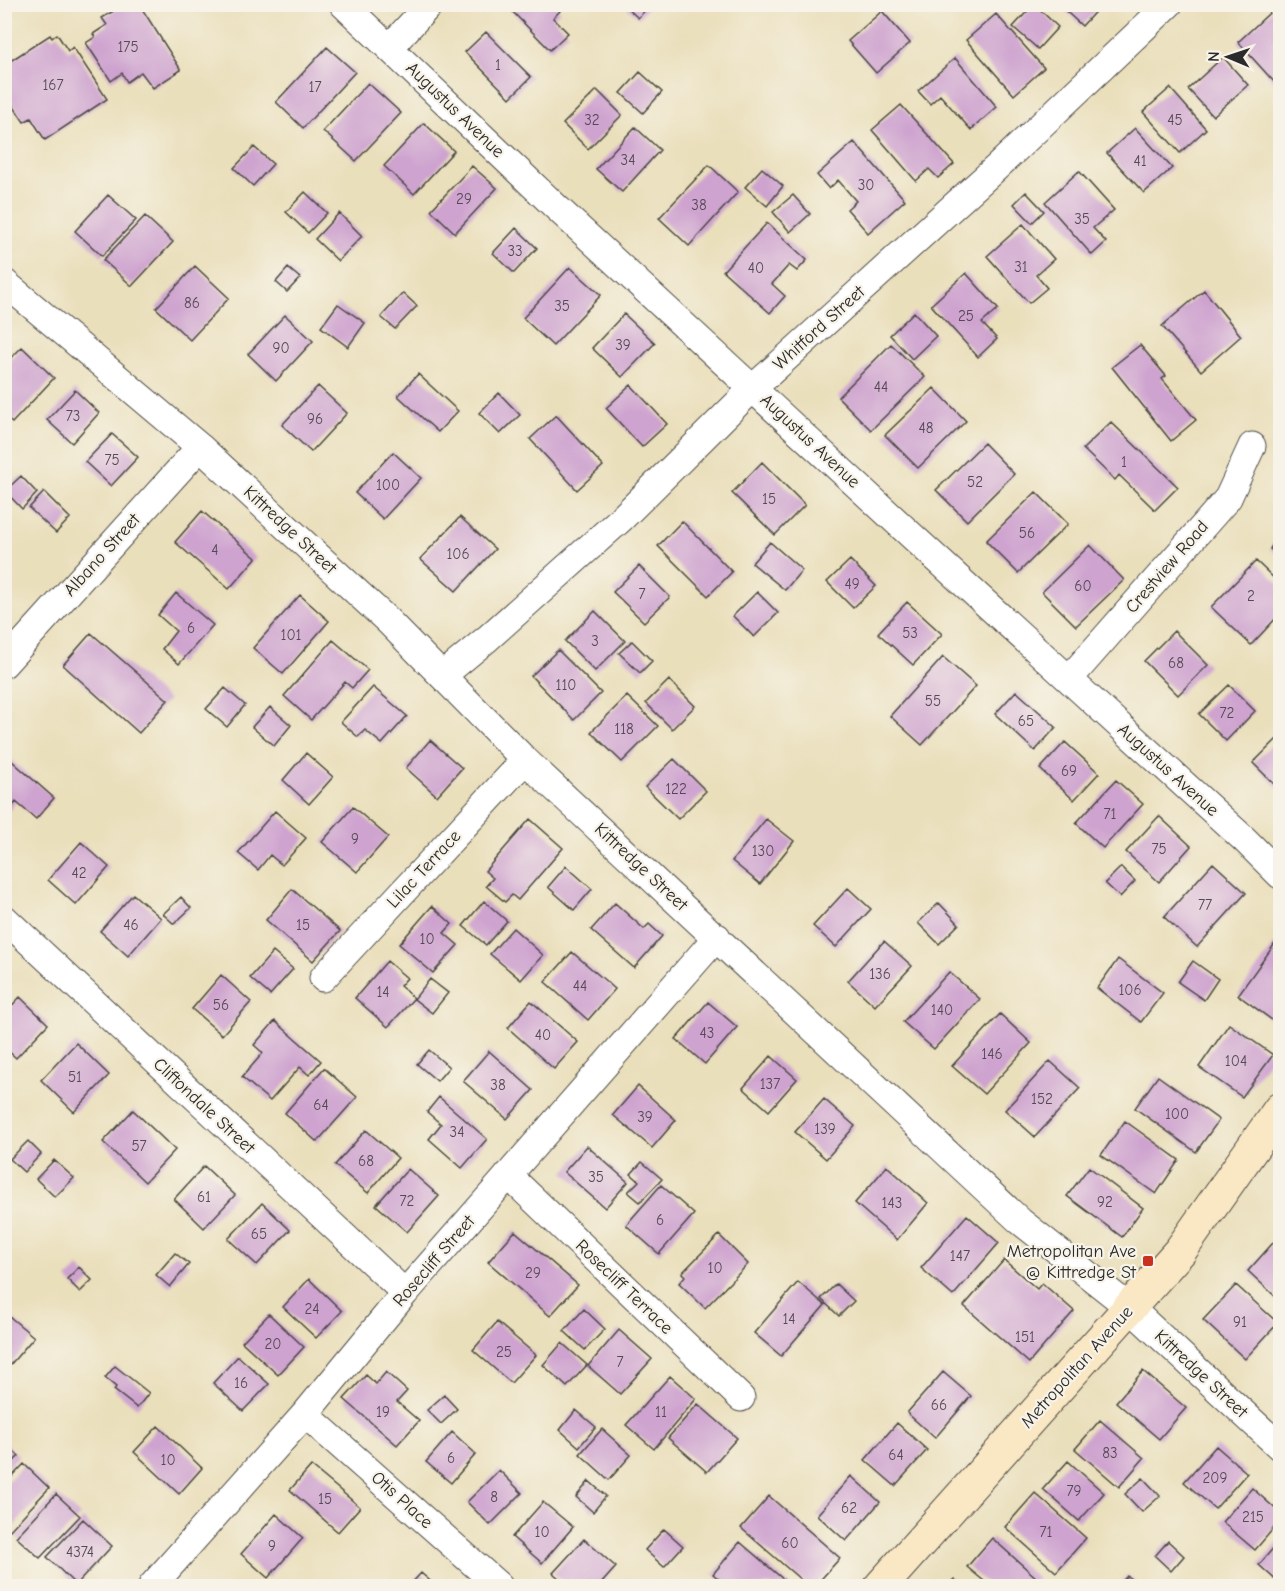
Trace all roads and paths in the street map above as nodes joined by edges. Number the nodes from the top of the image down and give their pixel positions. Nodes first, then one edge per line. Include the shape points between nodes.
1 (343, 4) edge
2 (430, 4) edge
3 (1169, 4) edge
4 (390, 47) junction
5 (4, 282) edge
6 (753, 388) junction
7 (1252, 446) dead end
8 (200, 447) junction
9 (4, 664) edge
10 (442, 676) junction
11 (1069, 679) junction
12 (525, 760) junction
13 (1281, 875) edge
14 (4, 918) edge
15 (717, 937) junction
16 (322, 978) dead end
17 (1281, 1109) edge
18 (508, 1175) junction
19 (405, 1293) junction
20 (1130, 1308) junction
21 (741, 1398) dead end
22 (305, 1414) junction
23 (1281, 1447) edge
24 (152, 1587) edge
25 (499, 1587) edge
26 (881, 1587) edge

1 - 4 street, Augustus Avenue
2 - 4 street
3 - 6 street, Whitford Street via 997,167
4 - 6 street, Augustus Avenue via 557,208
5 - 8 street, Kittredge Street
6 - 10 street, Whitford Street via 621,519
6 - 11 street, Augustus Avenue
7 - 11 street, Crestview Road via 1228,498
8 - 9 street, Albano Street
8 - 10 street, Kittredge Street
10 - 12 street, Kittredge Street
11 - 13 street, Augustus Avenue
12 - 15 street, Kittredge Street
12 - 16 street, Lilac Terrace
14 - 19 street, Cliftondale Street
15 - 18 street, Rosecliff Street
15 - 20 street, Kittredge Street via 1020,1221
17 - 20 street, Metropolitan Avenue via 1179,1251
18 - 19 street, Rosecliff Street
18 - 21 street, Rosecliff Terrace
19 - 22 street, Rosecliff Street
20 - 23 street, Kittredge Street
20 - 26 street, Metropolitan Avenue
22 - 24 street, Rosecliff Street
22 - 25 street, Otis Place

